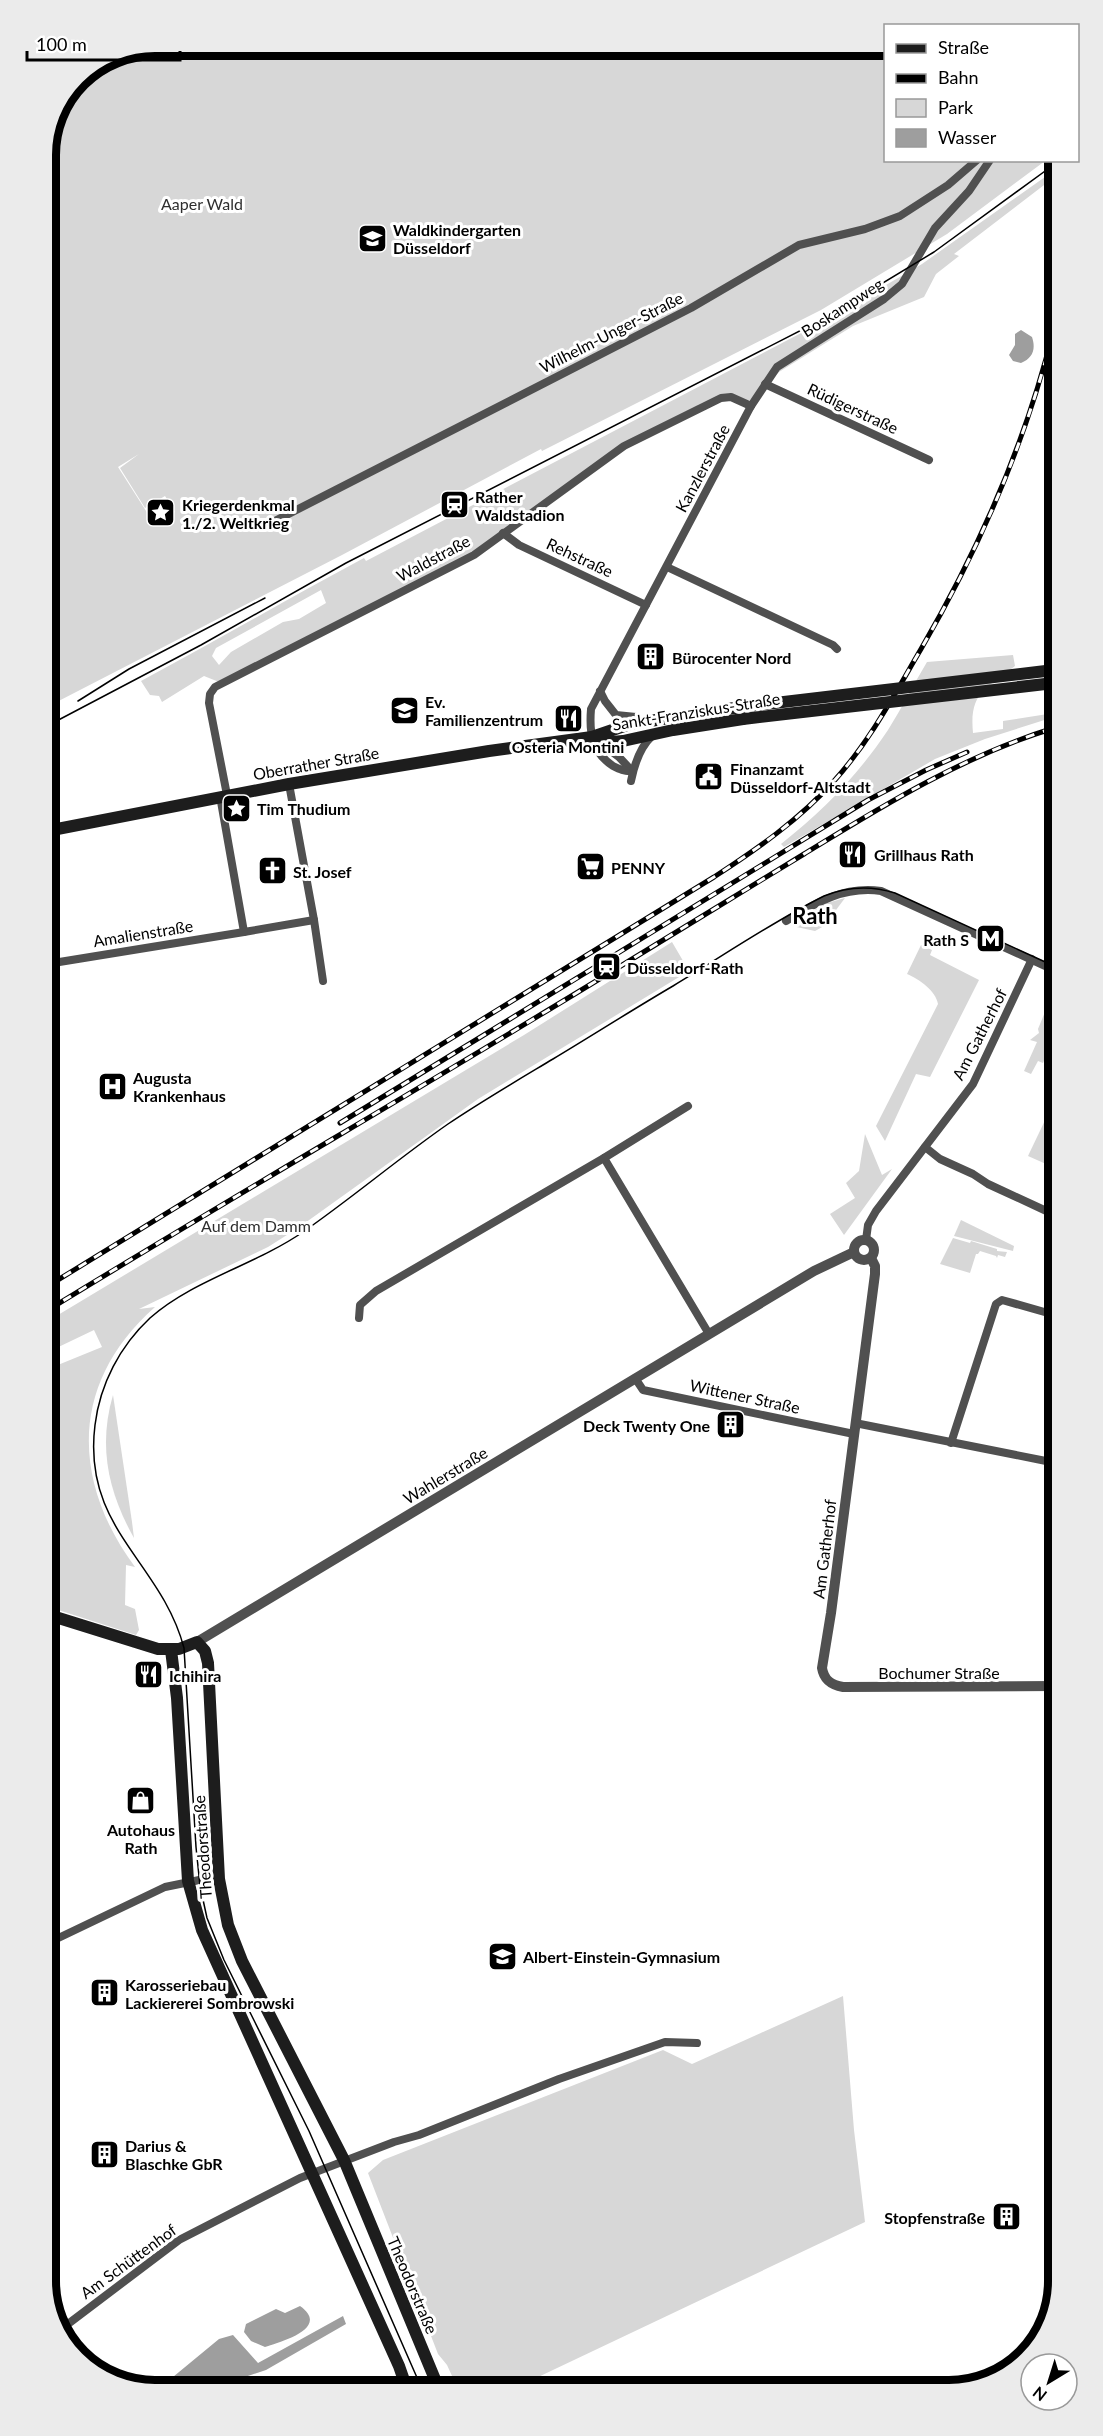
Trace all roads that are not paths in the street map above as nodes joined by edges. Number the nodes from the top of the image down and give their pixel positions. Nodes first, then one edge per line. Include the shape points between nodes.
1 (975, 162) edge
2 (989, 162) edge
3 (765, 384) junction
4 (751, 406) junction
5 (929, 460) dead end
6 (253, 525) dead end
7 (503, 533) junction
8 (667, 567) junction
9 (646, 605) junction
10 (837, 650) dead end
11 (1048, 671) edge
12 (1048, 684) edge
13 (600, 691) junction
14 (742, 713) junction
15 (647, 721) junction
16 (654, 734) junction
17 (592, 737) junction
18 (632, 771) junction
19 (631, 781) dead end
20 (290, 784) junction
21 (223, 796) junction
22 (56, 829) edge
23 (314, 920) junction
24 (786, 921) dead end
25 (244, 932) junction
26 (1032, 959) junction
27 (56, 963) edge
28 (1048, 967) edge
29 (323, 981) dead end
30 (688, 1106) dead end
31 (925, 1146) junction
32 (604, 1158) junction
33 (1048, 1212) edge
34 (866, 1240) junction
35 (854, 1252) junction
36 (871, 1258) junction
37 (1048, 1313) edge
38 (358, 1318) dead end
39 (709, 1334) junction
40 (635, 1378) junction
41 (855, 1428) junction
42 (951, 1443) junction
43 (1048, 1461) edge
44 (56, 1617) edge
45 (197, 1642) junction
46 (171, 1650) junction
47 (825, 1679) joint
48 (1048, 1686) edge
49 (219, 1876) junction
50 (188, 1881) junction
51 (56, 1939) edge
52 (697, 2043) dead end
53 (344, 2160) junction
54 (313, 2172) junction
55 (66, 2325) edge
56 (399, 2366) junction
57 (404, 2380) edge
58 (409, 2380) edge
59 (433, 2380) edge

1 - 6 street, Wilhelm-Unger-Straße via 948,185 900,216 865,230 799,245 670,319 267,525
2 - 3 street, Boskampweg via 969,191 935,228 902,284 777,367
3 - 4 street, Kanzlerstraße
3 - 5 street, Rüdigerstraße
4 - 7 street, Waldstraße via 731,397 721,398 624,446
4 - 8 street, Kanzlerstraße
7 - 9 street, Rehstraße via 519,545
7 - 21 street, Waldstraße via 474,555 215,687 209,703
8 - 9 street, Kanzlerstraße
8 - 10 street
9 - 13 street, Kanzlerstraße
11 - 14 main road, Sankt-Franziskus-Straße, bridge
12 - 14 main road, Sankt-Franziskus-Straße, bridge
13 - 15 street via 616,715
13 - 17 street, Kanzlerstraße via 591,709
14 - 15 main road, Sankt-Franziskus-Straße
14 - 16 main road, Sankt-Franziskus-Straße
15 - 17 main road, Sankt-Franziskus-Straße
16 - 17 main road, Sankt-Franziskus-Straße via 612,742
16 - 18 street via 645,742
17 - 18 street
17 - 20 main road, Oberrather Straße
18 - 19 street
20 - 21 main road, Oberrather Straße
20 - 23 street
21 - 22 main road, Oberrather Straße
21 - 25 street, Waldstraße
23 - 25 street, Amalienstraße
23 - 29 street
24 - 26 street via 840,893 881,891
25 - 27 street, Amalienstraße
26 - 28 street
26 - 31 street, Am Gatherhof via 980,1071
30 - 32 street
31 - 33 street via 940,1159
31 - 34 street, Am Gatherhof via 876,1211
32 - 38 street via 376,1291 360,1305
32 - 39 street
34 - 35 street via 857,1243
34 - 36 street via 874,1249
35 - 36 street via 862,1260
35 - 39 street, Wahlerstraße via 814,1271
36 - 41 street, Am Gatherhof via 876,1266
37 - 42 street via 1002,1300 996,1304
39 - 40 street, Wahlerstraße
40 - 41 street, Wittener Straße via 643,1390
40 - 45 street, Wahlerstraße
41 - 42 street
41 - 47 street, Am Gatherhof via 822,1668
42 - 43 street
44 - 46 main road
45 - 46 main road
45 - 49 main road, Theodorstraße via 208,1663
46 - 50 main road, Theodorstraße
47 - 48 street, Bochumer Straße via 843,1687
49 - 50 street
49 - 53 main road, Theodorstraße via 228,1925 242,1961
50 - 51 street via 165,1887
50 - 54 main road, Theodorstraße via 214,1958
52 - 53 street via 665,2042
53 - 54 street
53 - 59 main road, Theodorstraße
54 - 55 street, Am Schüttenhof via 179,2240
54 - 56 main road, Theodorstraße
56 - 57 main road, Theodorstraße
56 - 58 main road

